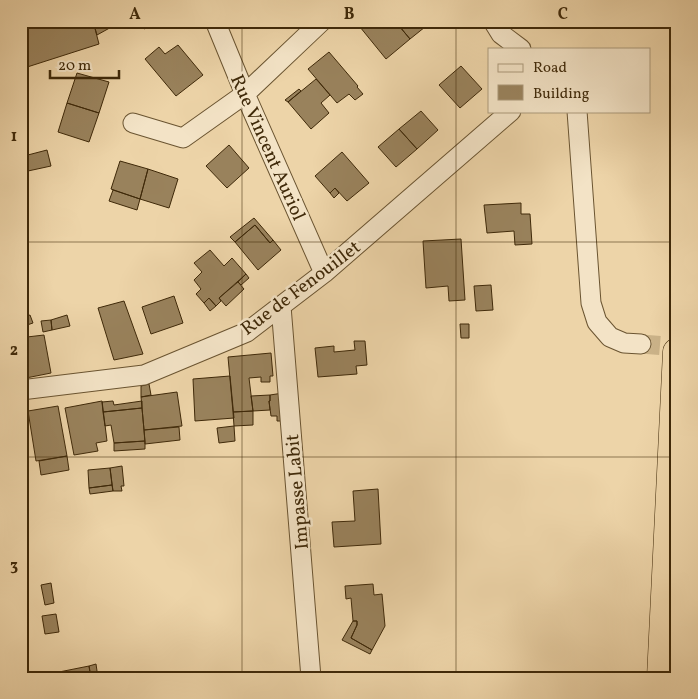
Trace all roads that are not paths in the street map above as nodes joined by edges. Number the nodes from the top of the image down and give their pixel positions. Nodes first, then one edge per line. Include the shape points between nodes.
1 (215, 21) edge
2 (322, 21) edge
3 (493, 21) edge
4 (519, 48) edge
5 (245, 94) junction
6 (510, 112) edge
7 (577, 112) edge
8 (133, 123) dead end
9 (324, 273) junction
10 (281, 306) junction
11 (641, 344) tunnel mouth
12 (677, 352) edge
13 (21, 390) edge
14 (311, 678) edge
15 (661, 678) edge

1 - 5 street, Rue Vincent Auriol
2 - 5 street
3 - 4 street via 501,34
5 - 8 street via 183,138
5 - 9 street, Rue Vincent Auriol
6 - 9 street, Rue de Fenouillet
7 - 11 street via 591,303 597,322 610,337 624,343
9 - 10 street, Rue de Fenouillet
10 - 13 street, Rue de Fenouillet via 247,332 144,376
10 - 14 street, Impasse Labit
12 - 15 highway

